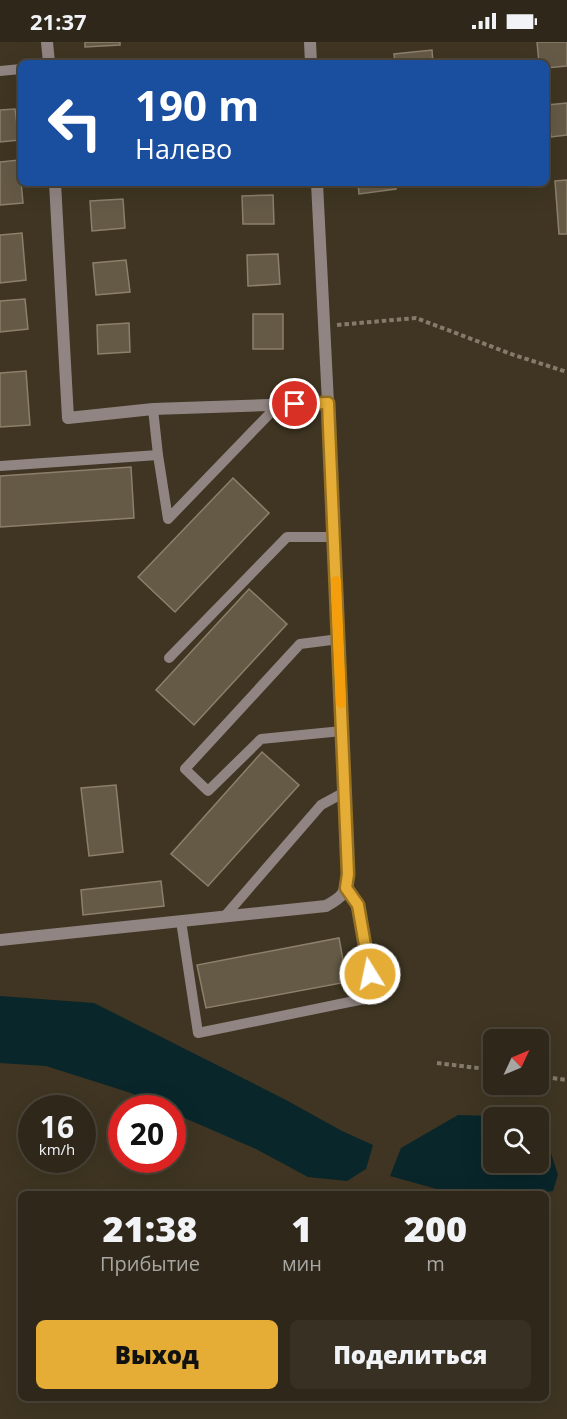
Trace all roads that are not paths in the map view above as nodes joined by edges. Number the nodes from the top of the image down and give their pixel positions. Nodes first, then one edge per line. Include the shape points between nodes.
1 (47, 42) edge
2 (310, 42) edge
3 (49, 60) edge
4 (311, 60) edge
5 (18, 69) edge
6 (0, 71) edge
7 (55, 186) edge
8 (317, 186) edge
9 (328, 403) junction
10 (278, 405) junction
11 (153, 409) junction
12 (158, 455) junction
13 (0, 466) edge
14 (334, 537) junction
15 (339, 639) junction
16 (169, 658) dead end
17 (342, 731) junction
18 (345, 792) junction
19 (346, 888) junction
20 (225, 916) junction
21 (181, 921) junction
22 (0, 940) edge

1 - 3 street
2 - 4 street
5 - 6 lane
7 - 11 street via 68,418
8 - 9 street
9 - 10 street
9 - 14 street
10 - 11 street
10 - 12 lane via 168,519
11 - 12 lane
12 - 13 lane
14 - 15 street
14 - 16 lane via 287,537
15 - 17 street
15 - 17 lane via 300,644 185,769 208,791 261,739
17 - 18 street
18 - 19 street
18 - 20 lane via 321,805
19 - 20 street via 340,898 326,906
19 - 21 lane via 358,905 374,997 198,1033
20 - 21 street
21 - 22 street

